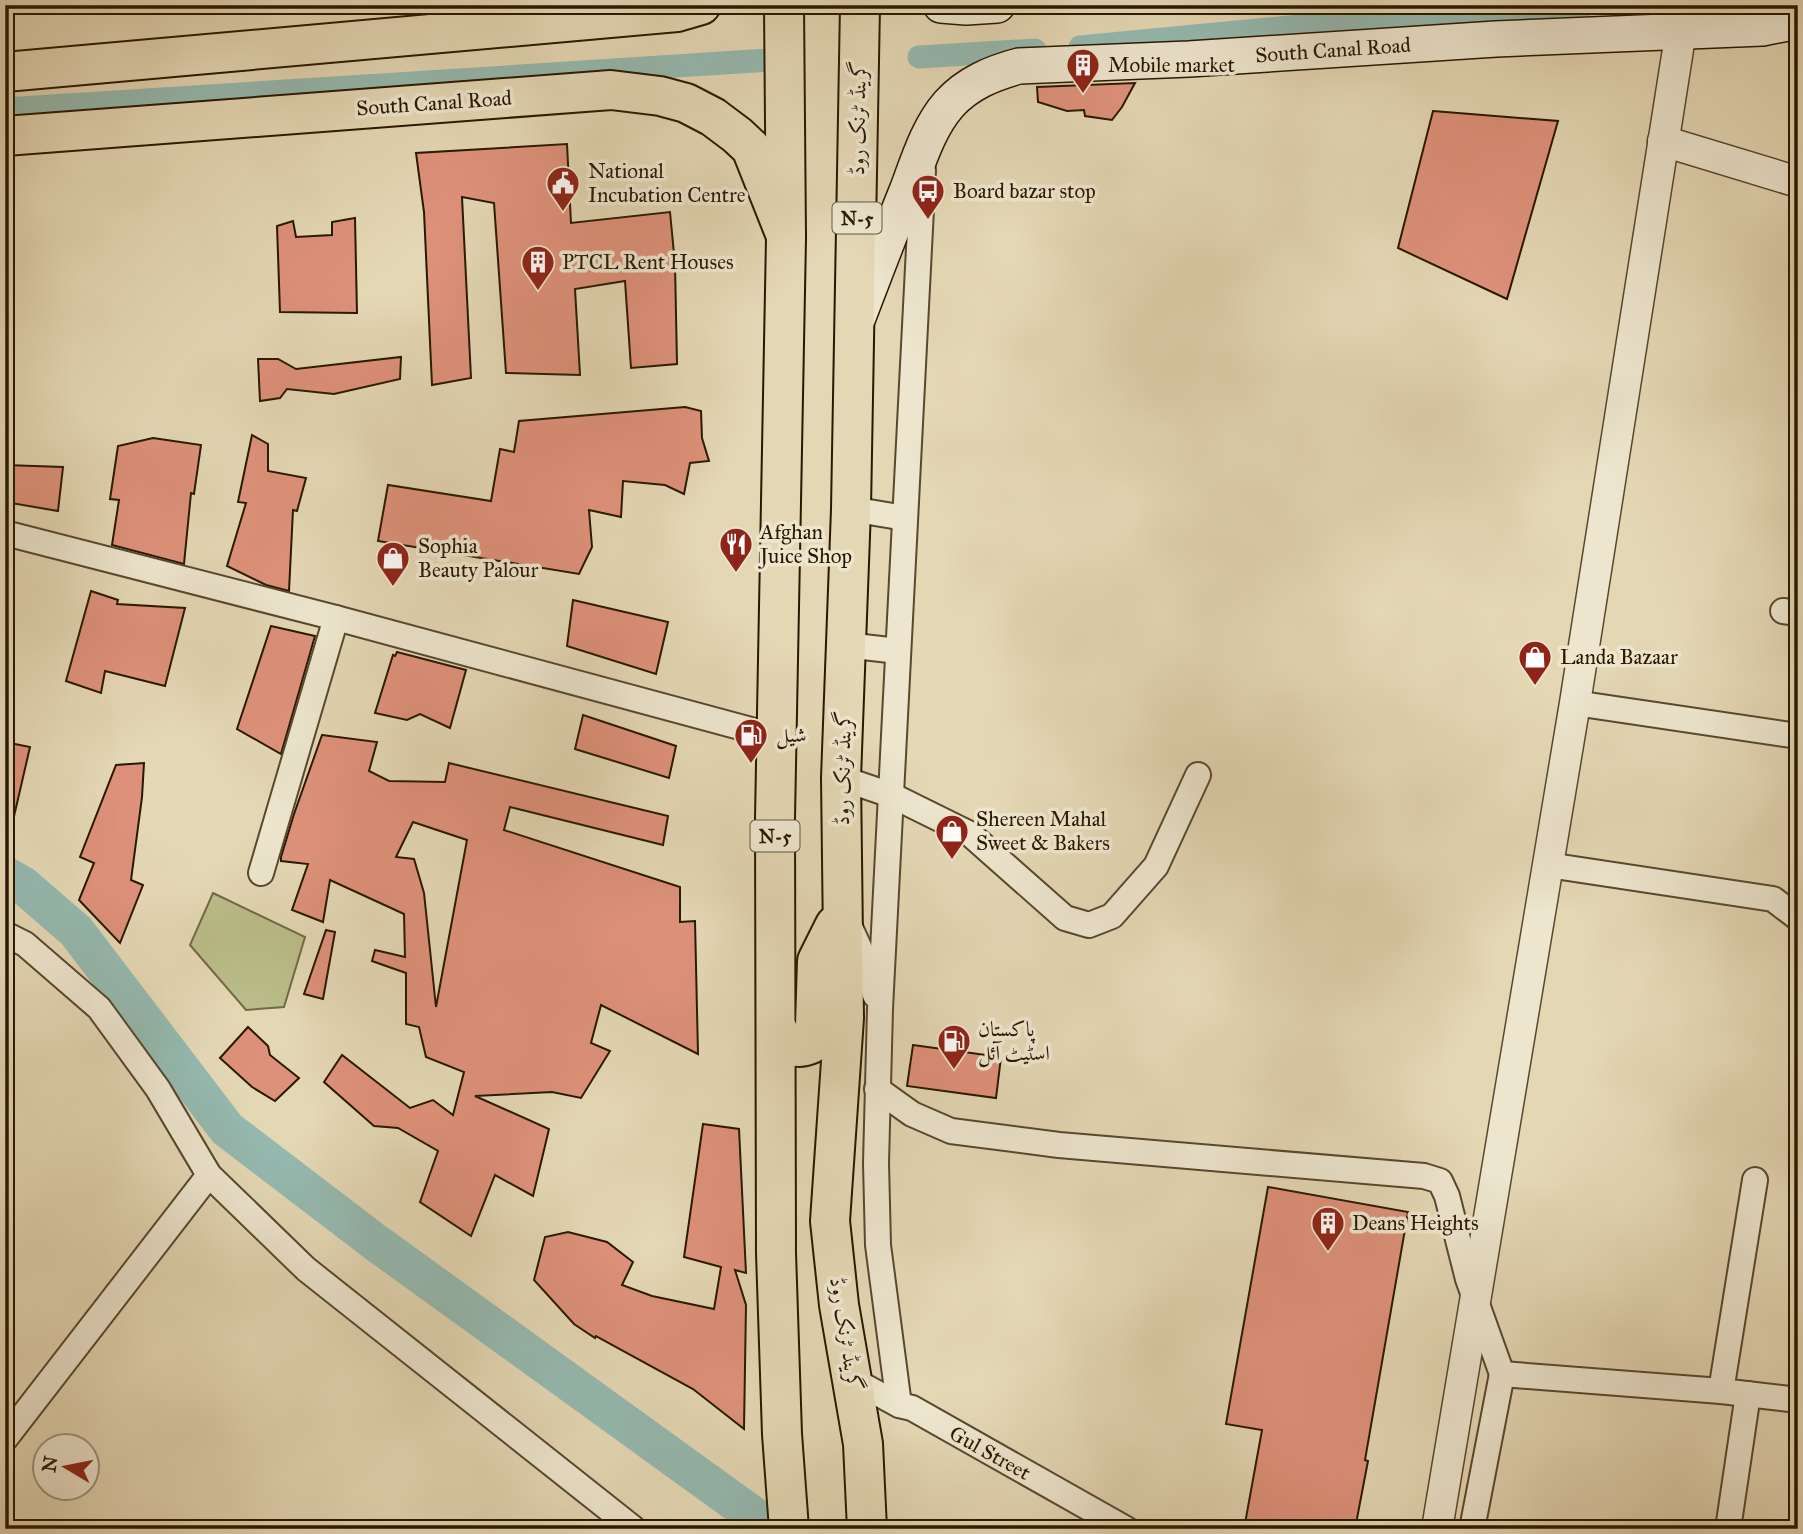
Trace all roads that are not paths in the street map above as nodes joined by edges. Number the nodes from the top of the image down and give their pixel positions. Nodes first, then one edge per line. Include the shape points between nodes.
1 (701, 5) edge
2 (784, 5) edge
3 (860, 5) edge
4 (941, 5) edge
5 (997, 5) edge
6 (1761, 19) edge
7 (1798, 21) edge
8 (1683, 22) edge
9 (5, 72) edge
10 (5, 136) edge
11 (1663, 141) junction
12 (924, 148) junction
13 (1798, 182) edge
14 (786, 238) junction
15 (855, 323) junction
16 (851, 509) junction
17 (905, 518) junction
18 (5, 533) edge
19 (336, 618) junction
20 (846, 645) junction
21 (898, 651) junction
22 (1575, 703) junction
23 (1798, 736) edge
24 (777, 737) junction
25 (1198, 775) dead end
26 (841, 778) junction
27 (891, 795) junction
28 (1548, 865) junction
29 (261, 873) dead end
30 (843, 911) junction
31 (1798, 918) edge
32 (5, 934) edge
33 (880, 1009) junction
34 (776, 1026) junction
35 (877, 1089) junction
36 (209, 1175) junction
37 (1755, 1180) dead end
38 (1476, 1306) junction
39 (1502, 1374) junction
40 (853, 1380) junction
41 (1721, 1391) junction
42 (1748, 1394) junction
43 (1798, 1400) edge
44 (899, 1405) junction
45 (5, 1439) edge
46 (634, 1529) edge
47 (789, 1529) edge
48 (867, 1529) edge
49 (1126, 1529) edge
50 (1437, 1529) edge
51 (1472, 1529) edge
52 (1728, 1529) edge

1 - 9 main road via 677,12
2 - 14 main road, N-5
3 - 15 main road, گرینڈ ٹرنک روڈ / N-5
4 - 5 main road
6 - 7 main road, South Canal Road
6 - 8 main road, South Canal Road
8 - 11 street
8 - 12 main road, South Canal Road via 1496,39 1019,66 967,88 937,120
10 - 14 main road, South Canal Road via 611,90 635,92 686,103 713,117 751,148
11 - 13 street
11 - 22 street
12 - 15 main road, South Canal Road
12 - 17 street
14 - 24 main road, N-5
15 - 16 main road, گرینڈ ٹرنک روڈ / N-5
16 - 17 street
16 - 20 main road, گرینڈ ٹرنک روڈ / N-5
17 - 21 street
18 - 19 street
19 - 24 street
19 - 29 street
20 - 21 street
20 - 26 main road, گرینڈ ٹرنک روڈ / N-5
21 - 27 street
22 - 23 street
22 - 28 street
24 - 34 main road, N-5
25 - 27 street via 1156,866 1112,916 1088,925 1065,918 970,834
26 - 27 street
26 - 30 main road, گرینڈ ٹرنک روڈ / N-5
27 - 33 street
28 - 31 street via 1773,899
28 - 38 street
30 - 33 street
30 - 34 main road via 817,961 816,1026 811,1044 789,1045
30 - 40 main road, گرینڈ ٹرنک روڈ / N-5 via 844,1018 830,1221
32 - 36 street via 25,944 99,1008 158,1089
33 - 35 street
34 - 47 main road, N-5 via 776,1253
35 - 38 street via 912,1114 951,1131 1440,1181
35 - 44 street via 878,1245
36 - 45 street
36 - 46 street via 306,1269
37 - 41 street
38 - 39 street
38 - 50 street
39 - 41 street
39 - 51 street
40 - 44 street, Gul Street
40 - 48 main road, گرینڈ ٹرنک روڈ / N-5 via 863,1444
41 - 42 street
42 - 43 street
42 - 52 street
44 - 49 street, Gul Street via 912,1408

